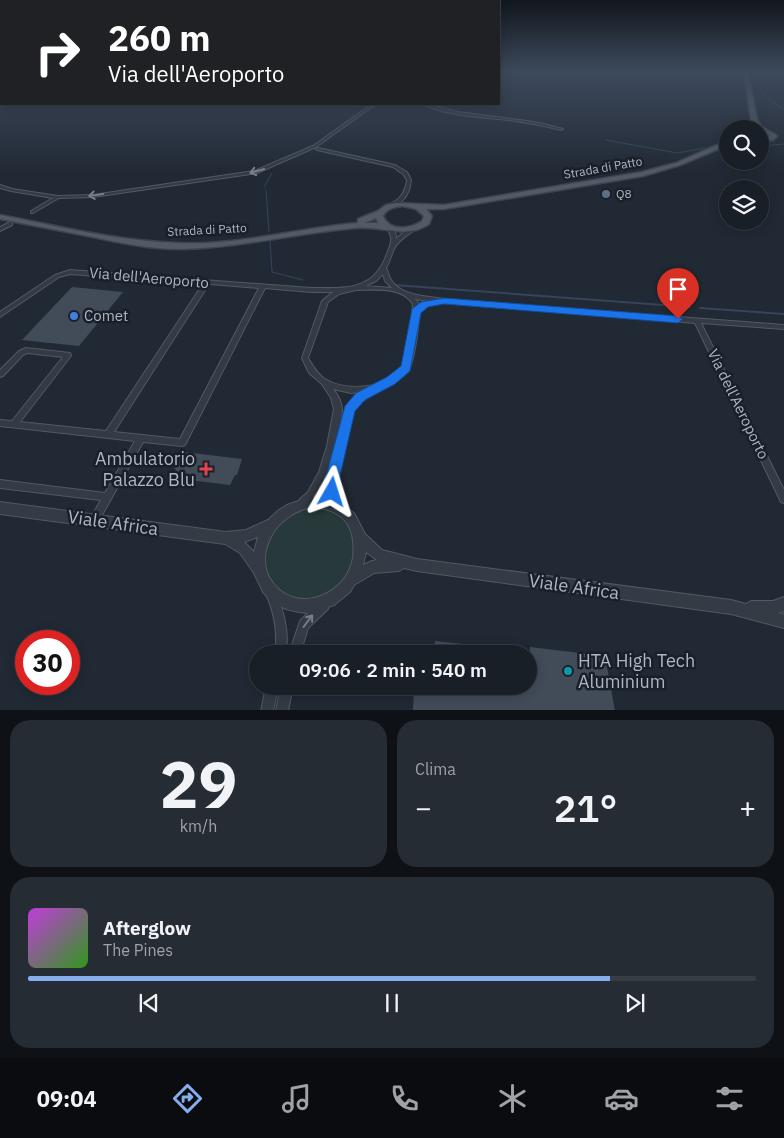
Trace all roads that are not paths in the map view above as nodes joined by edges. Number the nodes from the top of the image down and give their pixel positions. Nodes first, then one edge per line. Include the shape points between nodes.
1 (372, 105) edge
2 (428, 105) edge
3 (746, 105) edge
4 (752, 105) edge
5 (747, 120) edge
6 (754, 120) edge
7 (561, 129) dead end
8 (769, 132) edge
9 (769, 139) edge
10 (318, 146) junction
11 (719, 146) edge
12 (719, 151) edge
13 (0, 186) edge
14 (406, 194) junction
15 (58, 198) junction
16 (390, 206) junction
17 (416, 206) junction
18 (33, 212) dead end
19 (0, 213) edge
20 (380, 213) junction
21 (0, 217) edge
22 (428, 218) junction
23 (10, 224) dead end
24 (388, 227) junction
25 (0, 229) edge
26 (412, 229) junction
27 (392, 247) junction
28 (384, 268) junction
29 (208, 282) junction
30 (263, 286) junction
31 (356, 288) junction
32 (311, 290) junction
33 (343, 290) junction
34 (403, 292) junction
35 (411, 296) junction
36 (444, 301) junction
37 (322, 308) junction
38 (416, 312) junction
39 (0, 315) edge
40 (697, 321) junction
41 (784, 328) edge
42 (0, 374) edge
43 (325, 383) junction
44 (376, 388) junction
45 (0, 423) edge
46 (14, 424) junction
47 (108, 435) junction
48 (141, 438) junction
49 (0, 484) edge
50 (107, 498) junction
51 (784, 499) edge
52 (298, 505) junction
53 (0, 508) edge
54 (340, 508) junction
55 (94, 521) junction
56 (272, 524) junction
57 (226, 538) junction
58 (361, 539) junction
59 (418, 565) junction
60 (259, 570) junction
61 (349, 582) junction
62 (270, 591) junction
63 (334, 597) junction
64 (784, 604) edge
65 (731, 607) junction
66 (784, 621) edge
67 (282, 645) edge
68 (296, 645) edge
69 (270, 695) edge
70 (285, 695) edge
71 (267, 710) edge
72 (282, 710) edge

1 - 10 street
2 - 7 street via 459,114 524,121
3 - 5 main road
4 - 6 main road
8 - 9 main road via 774,136
10 - 14 street via 399,168 409,179
10 -> 15 street via 254,172 93,196
11 - 17 main road, Strada di Patto via 672,166 633,176 444,207
12 - 22 main road, Strada di Patto via 646,178 441,212
13 - 15 street
14 - 16 street via 400,202
14 - 17 street via 407,200
15 - 18 street
16 - 17 main road, Strada di Patto
16 - 20 main road, Strada di Patto
17 - 22 main road via 425,211
19 - 20 main road, Strada di Patto via 137,238 184,241 230,239 364,220
20 - 24 main road via 380,221
21 - 24 main road, Strada di Patto via 130,242 178,246 244,242 357,225
22 - 26 main road, Strada di Patto via 423,225
23 - 25 street
24 - 26 main road, Strada di Patto
24 - 27 street via 394,237
26 - 27 street
27 - 28 street
28 - 31 street via 372,282
28 - 34 street via 389,283
29 - 30 street, Via dell'Aeroporto
29 - 39 street, Via dell'Aeroporto via 67,272
29 - 47 street
30 - 32 street, Via dell'Aeroporto
30 - 48 street via 182,443
31 - 33 street
31 - 34 street
32 - 33 street, Via dell'Aeroporto
32 - 37 street via 320,297
33 - 37 street via 329,296
34 - 35 street
35 - 36 street
35 - 38 street via 416,302
36 - 38 street via 425,304
36 - 40 street
37 - 43 street via 305,358 311,371
38 - 44 street via 406,368
40 - 41 street
40 - 51 street, Via dell'Aeroporto
42 - 46 street via 26,350 68,355
43 - 44 street via 351,389
43 - 52 street via 338,404 335,426 320,482
44 - 54 street via 351,406 348,416 332,482 334,498
45 - 46 street
46 - 47 street
47 - 48 street
48 - 50 street
49 - 50 street
50 - 55 street
52 - 54 street, Viale Africa via 320,502
52 - 56 street, Viale Africa
53 - 55 street, Viale Africa
54 - 58 street, Viale Africa via 354,523
55 - 57 street, Viale Africa
56 - 57 street, Viale Africa via 253,534
56 - 60 street, Viale Africa via 261,544
57 - 60 street, Viale Africa via 244,549
58 - 59 street, Viale Africa via 379,555
58 - 61 street, Viale Africa via 359,562
59 - 61 street, Viale Africa via 372,567
59 - 65 street, Viale Africa
60 - 62 street, Viale Africa
61 - 63 street, Viale Africa
62 - 63 street, Viale Africa via 280,600 301,606
62 - 67 street via 282,620
68 -> 63 street via 304,625
64 - 65 street, Viale Africa via 773,608
65 - 66 street, Viale Africa
69 - 71 street
70 - 72 street

